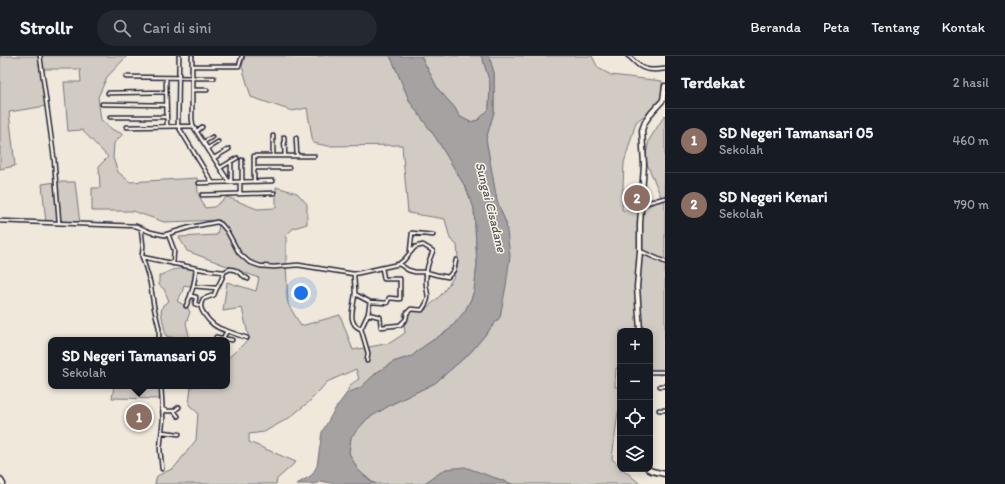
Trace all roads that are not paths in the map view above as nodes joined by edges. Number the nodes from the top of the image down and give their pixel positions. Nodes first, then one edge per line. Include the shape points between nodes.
1 (40, 56) edge
2 (178, 56) edge
3 (192, 56) edge
4 (242, 56) edge
5 (628, 56) edge
6 (633, 57) edge
7 (192, 66) junction
8 (665, 69) edge
9 (126, 77) dead end
10 (166, 78) junction
11 (178, 78) junction
12 (192, 78) junction
13 (214, 78) dead end
14 (665, 86) edge
15 (192, 90) junction
16 (207, 90) dead end
17 (166, 92) junction
18 (108, 93) dead end
19 (664, 100) edge
20 (102, 104) dead end
21 (166, 105) junction
22 (110, 117) dead end
23 (166, 117) junction
24 (166, 126) junction
25 (178, 126) junction
26 (193, 126) junction
27 (127, 127) dead end
28 (202, 127) dead end
29 (197, 131) junction
30 (273, 136) dead end
31 (212, 137) dead end
32 (284, 137) dead end
33 (296, 138) dead end
34 (204, 142) junction
35 (218, 142) dead end
36 (208, 148) junction
37 (229, 149) dead end
38 (273, 156) junction
39 (285, 156) junction
40 (297, 156) junction
41 (314, 156) dead end
42 (214, 158) junction
43 (237, 158) dead end
44 (242, 160) dead end
45 (231, 161) junction
46 (220, 168) junction
47 (254, 168) junction
48 (289, 168) dead end
49 (254, 181) junction
50 (274, 181) dead end
51 (212, 182) junction
52 (230, 182) junction
53 (241, 182) junction
54 (199, 183) dead end
55 (274, 193) dead end
56 (202, 194) dead end
57 (240, 194) junction
58 (665, 198) edge
59 (642, 204) junction
60 (0, 221) edge
61 (59, 222) junction
62 (141, 228) junction
63 (168, 234) junction
64 (433, 235) dead end
65 (640, 251) junction
66 (410, 253) junction
67 (142, 256) junction
68 (456, 260) dead end
69 (665, 262) edge
70 (173, 264) junction
71 (399, 264) junction
72 (382, 268) junction
73 (196, 269) junction
74 (224, 272) junction
75 (426, 272) junction
76 (354, 274) junction
77 (248, 279) dead end
78 (194, 286) junction
79 (216, 288) junction
80 (355, 294) junction
81 (191, 296) junction
82 (370, 302) junction
83 (186, 306) dead end
84 (201, 306) junction
85 (368, 314) junction
86 (640, 328) edge
87 (361, 329) junction
88 (227, 331) junction
89 (159, 337) edge
90 (224, 337) edge
91 (247, 338) dead end
92 (367, 361) dead end
93 (653, 372) edge
94 (665, 372) edge
95 (660, 386) dead end
96 (665, 386) edge
97 (161, 389) edge
98 (179, 407) dead end
99 (162, 409) junction
100 (659, 410) dead end
101 (665, 410) edge
102 (174, 411) junction
103 (178, 416) dead end
104 (162, 432) junction
105 (179, 434) dead end
106 (162, 469) dead end
107 (653, 471) edge
108 (665, 474) edge
109 (0, 479) edge
110 (3, 484) edge

1 - 61 street via 54,158
2 - 11 street
3 - 7 street
4 - 7 street via 239,66
5 - 6 street
6 - 8 street via 642,68
7 - 12 street
9 - 10 street
10 - 11 street
10 - 17 street
11 - 12 street
11 - 25 street
12 - 13 street
12 - 15 street
14 - 19 street
15 - 16 street
15 - 26 street
17 - 18 street
17 - 21 street
19 - 59 street via 652,112 643,127
20 - 21 street
21 - 23 street
22 - 23 street
23 - 24 street
24 - 25 street
24 - 27 street
25 - 26 street
25 - 51 street
26 - 29 street
28 - 29 street
29 - 34 street
30 - 38 street
31 - 34 street
32 - 39 street
33 - 40 street
34 - 36 street
35 - 36 street
36 - 42 street
37 - 42 street
38 - 39 street
38 - 47 street via 254,156
39 - 40 street
40 - 41 street
42 - 46 street
43 - 45 street
44 - 53 street
45 - 46 street
45 - 52 street
46 - 52 street
47 - 48 street
47 - 49 street
49 - 50 street
49 - 53 street
51 - 52 street
51 - 54 street
52 - 53 street
53 - 57 street
55 - 57 street
56 - 57 street
58 - 59 street
59 - 65 street
60 - 61 street
61 - 62 street
62 - 63 street via 157,234
62 - 67 street
63 - 70 street via 174,250
63 - 76 street via 217,222 227,231 239,253 249,262 274,267 298,265
64 - 66 street via 412,233
65 - 69 street
65 - 86 street via 637,287
66 - 71 street
66 - 75 street via 420,245 433,251
67 - 70 street
67 - 89 street via 150,282
68 - 75 street via 454,270 448,277
70 - 73 street
71 - 72 street
71 - 75 street via 408,270
72 - 76 street
72 - 82 street via 384,279 400,279 400,299 389,298 387,303
73 - 74 street
73 - 78 street
74 - 77 street via 235,270
74 - 79 street
75 - 85 street via 425,282 429,297 422,310 411,309 400,325 381,327 380,317
76 - 80 street
78 - 79 street
78 - 81 street
79 - 84 street via 214,295 203,299
80 - 82 street
80 - 87 street via 353,322
81 - 83 street
81 - 84 street via 196,297 195,304
82 - 85 street
84 - 88 street via 213,325
85 - 87 street
87 - 92 street via 368,353
88 - 90 street
88 - 91 street
93 - 94 street
95 - 96 street
97 - 99 street
98 - 102 street
99 - 102 street
99 - 104 street
100 - 101 street
102 - 103 street
104 - 105 street
104 - 106 street
107 - 108 street
109 - 110 street

